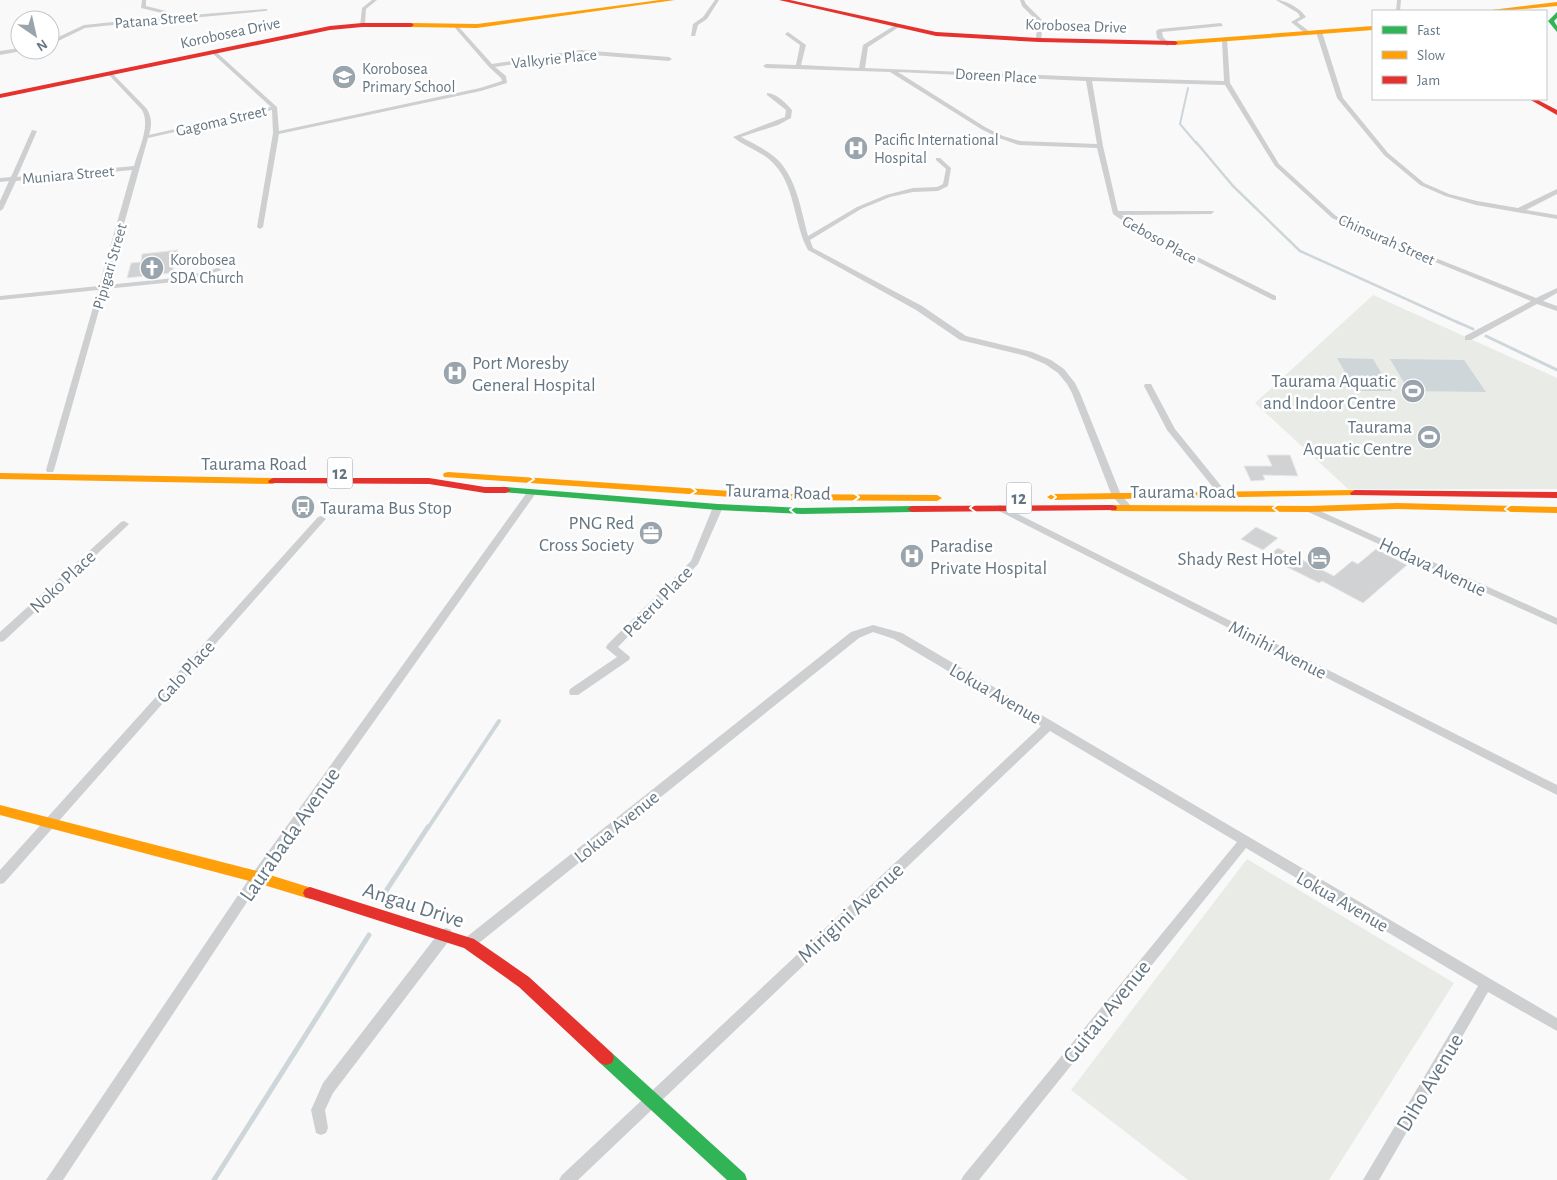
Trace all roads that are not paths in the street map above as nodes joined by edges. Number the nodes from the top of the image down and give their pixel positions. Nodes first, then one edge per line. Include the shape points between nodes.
1 (144, 0) edge
2 (375, 0) edge
3 (645, 0) edge
4 (672, 0) edge
5 (717, 0) edge
6 (782, 0) edge
7 (1022, 0) edge
8 (1278, 0) edge
9 (795, 1) edge
10 (1554, 4) edge
11 (266, 10) dead end
12 (1496, 10) edge
13 (1557, 14) edge
14 (164, 18) junction
15 (362, 25) junction
16 (1221, 25) dead end
17 (469, 26) junction
18 (897, 26) junction
19 (457, 27) junction
20 (1372, 28) edge
21 (1557, 30) edge
22 (1313, 33) junction
23 (788, 34) dead end
24 (692, 35) dead end
25 (60, 38) edge
26 (1039, 40) junction
27 (1225, 40) junction
28 (1167, 44) junction
29 (214, 52) junction
30 (669, 59) dead end
31 (491, 66) junction
32 (766, 66) dead end
33 (798, 67) junction
34 (862, 68) junction
35 (891, 71) junction
36 (111, 74) junction
37 (1090, 80) junction
38 (1227, 83) junction
39 (769, 94) dead end
40 (0, 96) edge
41 (1534, 100) edge
42 (275, 108) junction
43 (1557, 113) edge
44 (34, 131) dead end
45 (276, 133) junction
46 (146, 137) junction
47 (1100, 146) junction
48 (938, 159) dead end
49 (136, 168) junction
50 (14, 179) junction
51 (0, 180) edge
52 (1557, 191) edge
53 (0, 209) edge
54 (1520, 210) junction
55 (1212, 212) dead end
56 (1114, 213) junction
57 (1557, 217) edge
58 (260, 227) dead end
59 (806, 240) junction
60 (218, 270) dead end
61 (103, 287) junction
62 (1557, 290) edge
63 (0, 298) edge
64 (1273, 298) dead end
65 (1536, 301) junction
66 (1557, 309) edge
67 (1468, 338) dead end
68 (1148, 386) dead end
69 (50, 470) junction
70 (0, 471) edge
71 (0, 476) edge
72 (531, 493) junction
73 (1292, 493) junction
74 (1222, 494) junction
75 (1557, 495) edge
76 (1117, 496) junction
77 (718, 507) junction
78 (1000, 508) junction
79 (1128, 508) junction
80 (1348, 508) junction
81 (1304, 509) junction
82 (1557, 510) edge
83 (321, 519) dead end
84 (124, 524) dead end
85 (1361, 532) junction
86 (1557, 622) edge
87 (0, 638) edge
88 (574, 692) dead end
89 (1049, 725) junction
90 (1557, 790) edge
91 (0, 810) edge
92 (49, 823) junction
93 (1244, 842) junction
94 (257, 876) junction
95 (0, 879) edge
96 (446, 934) junction
97 (469, 943) junction
98 (1486, 984) junction
99 (1557, 1025) edge
100 (652, 1100) junction
101 (321, 1128) dead end
102 (54, 1180) edge
103 (568, 1180) edge
104 (739, 1180) edge
105 (969, 1180) edge
106 (1371, 1180) edge

1 - 14 street via 143,7 164,12
2 - 15 street via 364,8
3 - 17 main road, Korobosea Drive
4 - 17 main road, Korobosea Drive
5 - 24 street via 705,18 696,24
6 - 9 main road, Korobosea Drive
7 - 26 street via 1040,21
8 - 22 street via 1300,12 1303,17 1294,22
9 - 18 main road, Korobosea Drive
10 - 12 main road
11 - 14 street, Patana Street
13 - 21 main road via 1550,21
14 - 25 street, Patana Street via 84,27
15 - 19 main road, Korobosea Drive
15 - 29 main road, Korobosea Drive via 317,30
16 - 28 street via 1159,31 1160,38
17 - 19 main road, Korobosea Drive
18 - 26 main road, Korobosea Drive via 945,35
18 - 34 street via 865,46
19 - 31 street, Valkyrie Place
20 - 22 main road, Korobosea Drive
22 - 27 main road, Korobosea Drive
22 - 54 street via 1340,98 1386,154 1422,184 1436,191 1476,203
23 - 33 street via 803,45
26 - 28 main road, Korobosea Drive
27 - 28 main road, Korobosea Drive
27 - 38 street, Chinsurah Street
29 - 36 main road, Korobosea Drive
29 - 42 street, Gagoma Street
30 - 31 street, Valkyrie Place via 580,52
31 - 45 street via 506,82
32 - 33 street, Doreen Place
33 - 34 street, Doreen Place
34 - 35 street, Doreen Place
35 - 37 street, Doreen Place
35 - 47 street via 1001,137 1019,142
36 - 40 main road, Korobosea Drive
36 - 46 street, Pipigari Street via 148,116
37 - 38 street, Doreen Place
37 - 47 street, Geboso Place
38 - 65 street, Chinsurah Street via 1277,165 1334,217
39 - 59 street via 789,110 788,118 736,137 765,153 782,170
41 - 43 main road
42 - 45 street
42 - 46 street, Gagoma Street
44 - 50 street
45 - 58 street
46 - 49 street, Pipigari Street
47 - 56 street, Geboso Place
48 - 59 street via 949,169 946,185 888,196 859,208
49 - 50 street, Muniara Street
49 - 61 street, Pipigari Street
50 - 51 street, Muniara Street
50 - 53 street
52 - 54 street
54 - 57 street
55 - 56 street
56 - 64 street, Geboso Place via 1139,230
59 - 76 street via 810,248 920,308 963,338 1029,354 1061,371 1076,393
60 - 61 street via 184,279
61 - 63 street
61 - 69 street, Pipigari Street
62 - 65 street
65 - 66 street, Chinsurah Street
65 - 67 street
68 - 74 street via 1171,430
69 - 70 main road, Taurama Road / 12
69 -> 76 main road, Taurama Road / 12 via 416,474 776,497
71 - 72 main road, Taurama Road / 12 via 429,481
72 - 77 main road, Taurama Road / 12
72 - 94 street, Laurabada Avenue
73 - 74 main road, Taurama Road / 12
73 - 75 main road, Taurama Road / 12
73 - 81 main road
74 - 76 main road, Taurama Road / 12
76 - 79 street
78 -> 77 main road, Taurama Road / 12 via 802,511
77 - 88 street, Peteru Place via 695,562 611,648 625,657
78 - 79 main road, Taurama Road / 12
78 - 90 street, Minihi Avenue
81 -> 79 main road, Taurama Road / 12
80 - 81 main road, Taurama Road / 12
82 -> 80 main road, Taurama Road / 12
80 - 85 street via 1343,510 1347,523
81 - 85 street, Hodava Avenue
83 - 92 street, Galo Place
84 - 87 street, Noko Place
85 - 86 street, Hodava Avenue
89 - 93 street, Lokua Avenue
89 - 97 street, Lokua Avenue via 898,636 873,628 855,635
89 - 100 street, Mirigini Avenue
91 - 92 main road, Angau Drive
92 - 94 main road, Angau Drive
92 - 95 street, Galo Place
93 - 98 street, Lokua Avenue
93 - 105 street, Guitau Avenue
94 - 96 main road, Angau Drive
94 - 102 street, Laurabada Avenue
96 - 97 main road, Angau Drive
96 - 101 street via 328,1088 318,1110
97 - 100 main road, Angau Drive via 524,982
98 - 99 street, Lokua Avenue
98 - 106 street, Diho Avenue
100 - 103 street, Mirigini Avenue
100 - 104 main road, Angau Drive

